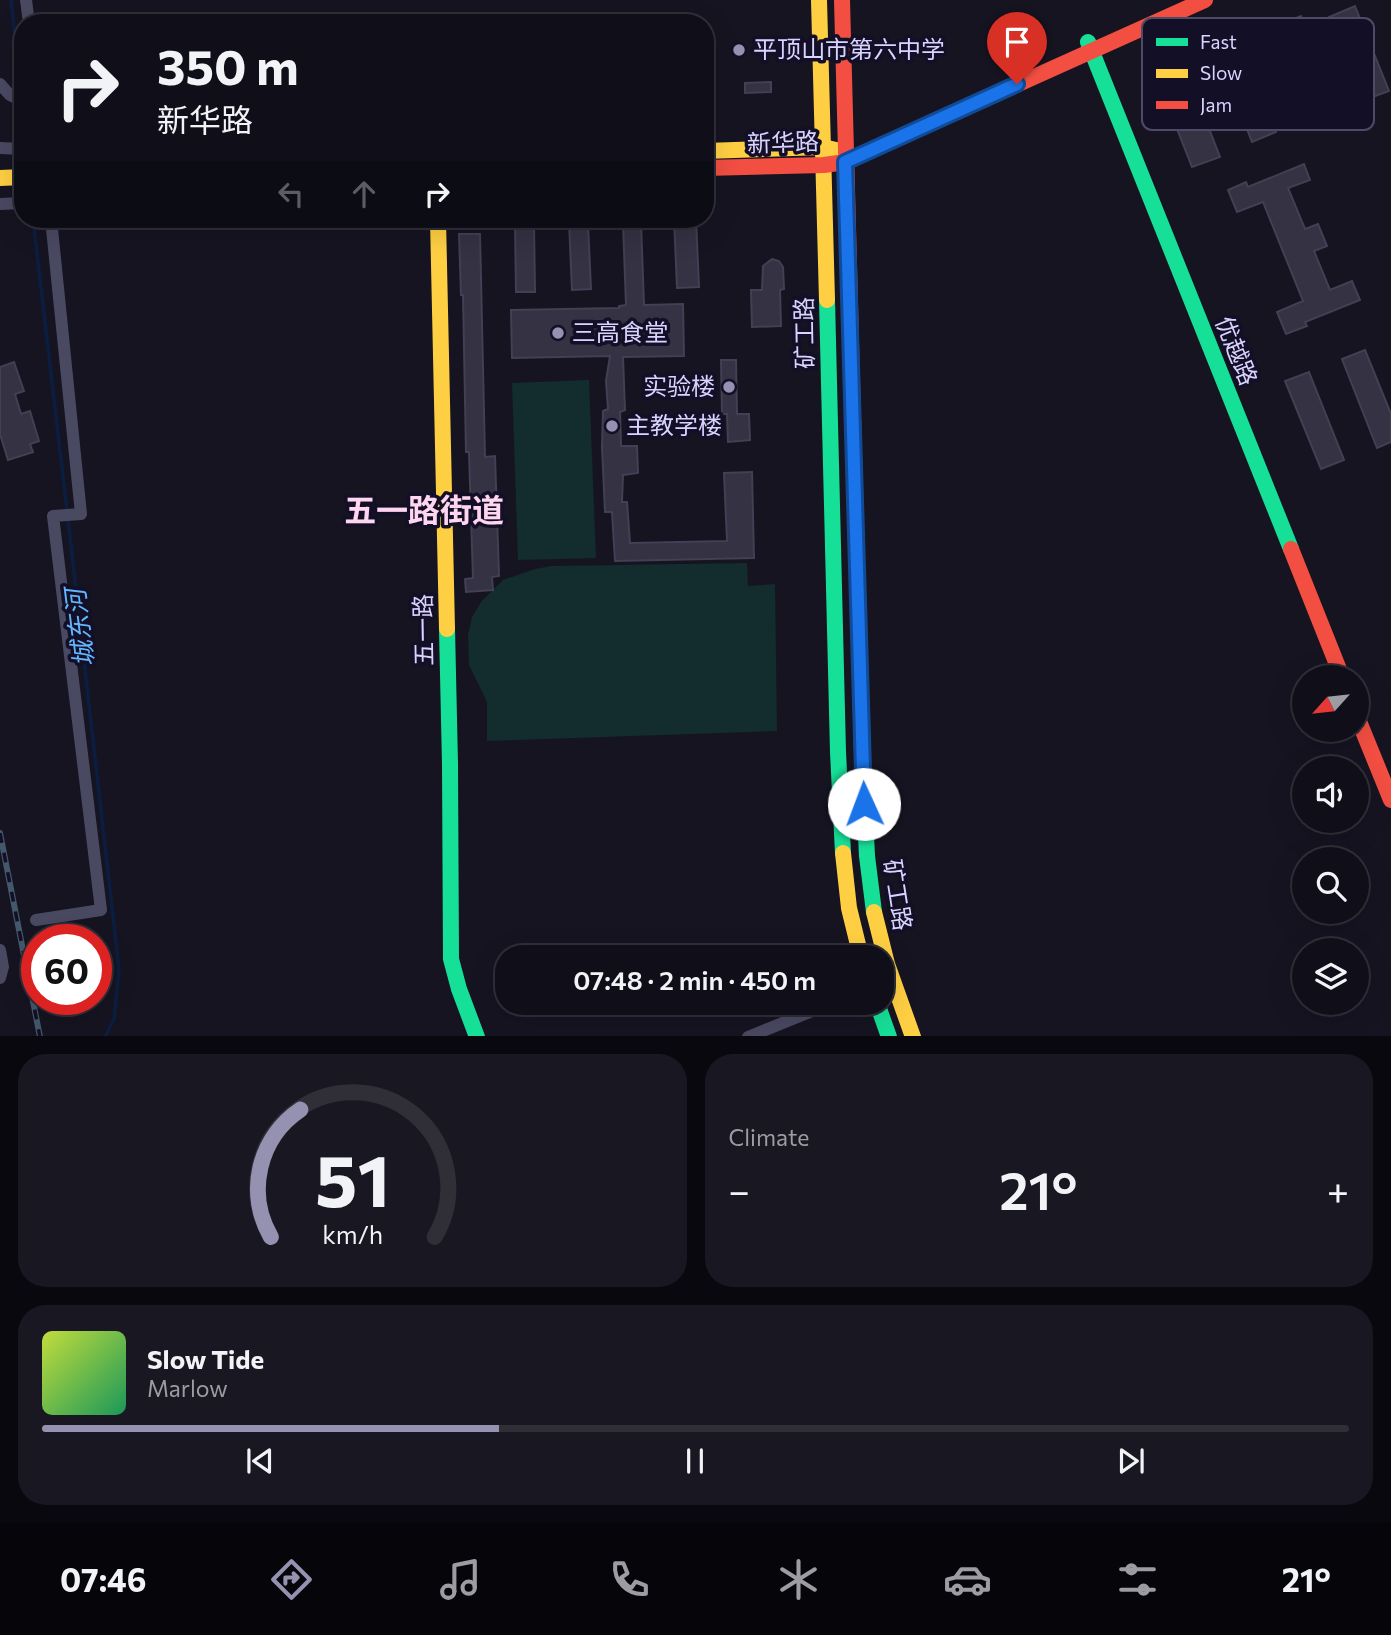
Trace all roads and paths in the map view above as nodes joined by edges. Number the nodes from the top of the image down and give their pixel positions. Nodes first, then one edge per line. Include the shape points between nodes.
1 (819, 0) edge
2 (842, 0) edge
3 (1184, 0) edge
4 (1205, 0) edge
5 (1147, 18) edge
6 (1160, 18) edge
7 (1142, 20) edge
8 (1142, 25) edge
9 (1089, 46) junction
10 (0, 84) edge
11 (14, 96) edge
12 (823, 147) junction
13 (714, 150) edge
14 (845, 157) junction
15 (824, 165) junction
16 (714, 168) edge
17 (52, 228) edge
18 (438, 228) edge
19 (1337, 665) edge
20 (1368, 742) edge
21 (1391, 800) edge
22 (36, 920) dead end
23 (859, 945) edge
24 (0, 950) edge
25 (0, 978) edge
26 (802, 1015) edge
27 (881, 1015) edge
28 (477, 1036) edge
29 (750, 1036) edge
30 (889, 1036) edge
31 (913, 1036) edge

1 - 12 main road, 矿工路
2 - 14 main road, 矿工路
3 - 5 main road, 新华路
4 - 6 main road, 新华路
7 - 9 main road, 新华路
8 - 9 main road, 新华路
9 - 14 main road, 新华路
9 - 19 main road, 优越路
10 - 11 street
12 - 13 main road, 新华路
12 - 14 main road, 新华路
12 - 15 main road, 矿工路
14 - 15 main road, 新华路
14 - 31 main road, 矿工路 via 867,856 878,930
15 - 16 main road, 新华路
15 - 23 main road, 矿工路 via 838,752 846,883
17 - 22 street via 81,514 53,516 100,910
18 - 28 main road, 五一路 via 451,959
20 - 21 main road
24 - 25 street
26 - 29 street
27 - 30 main road

